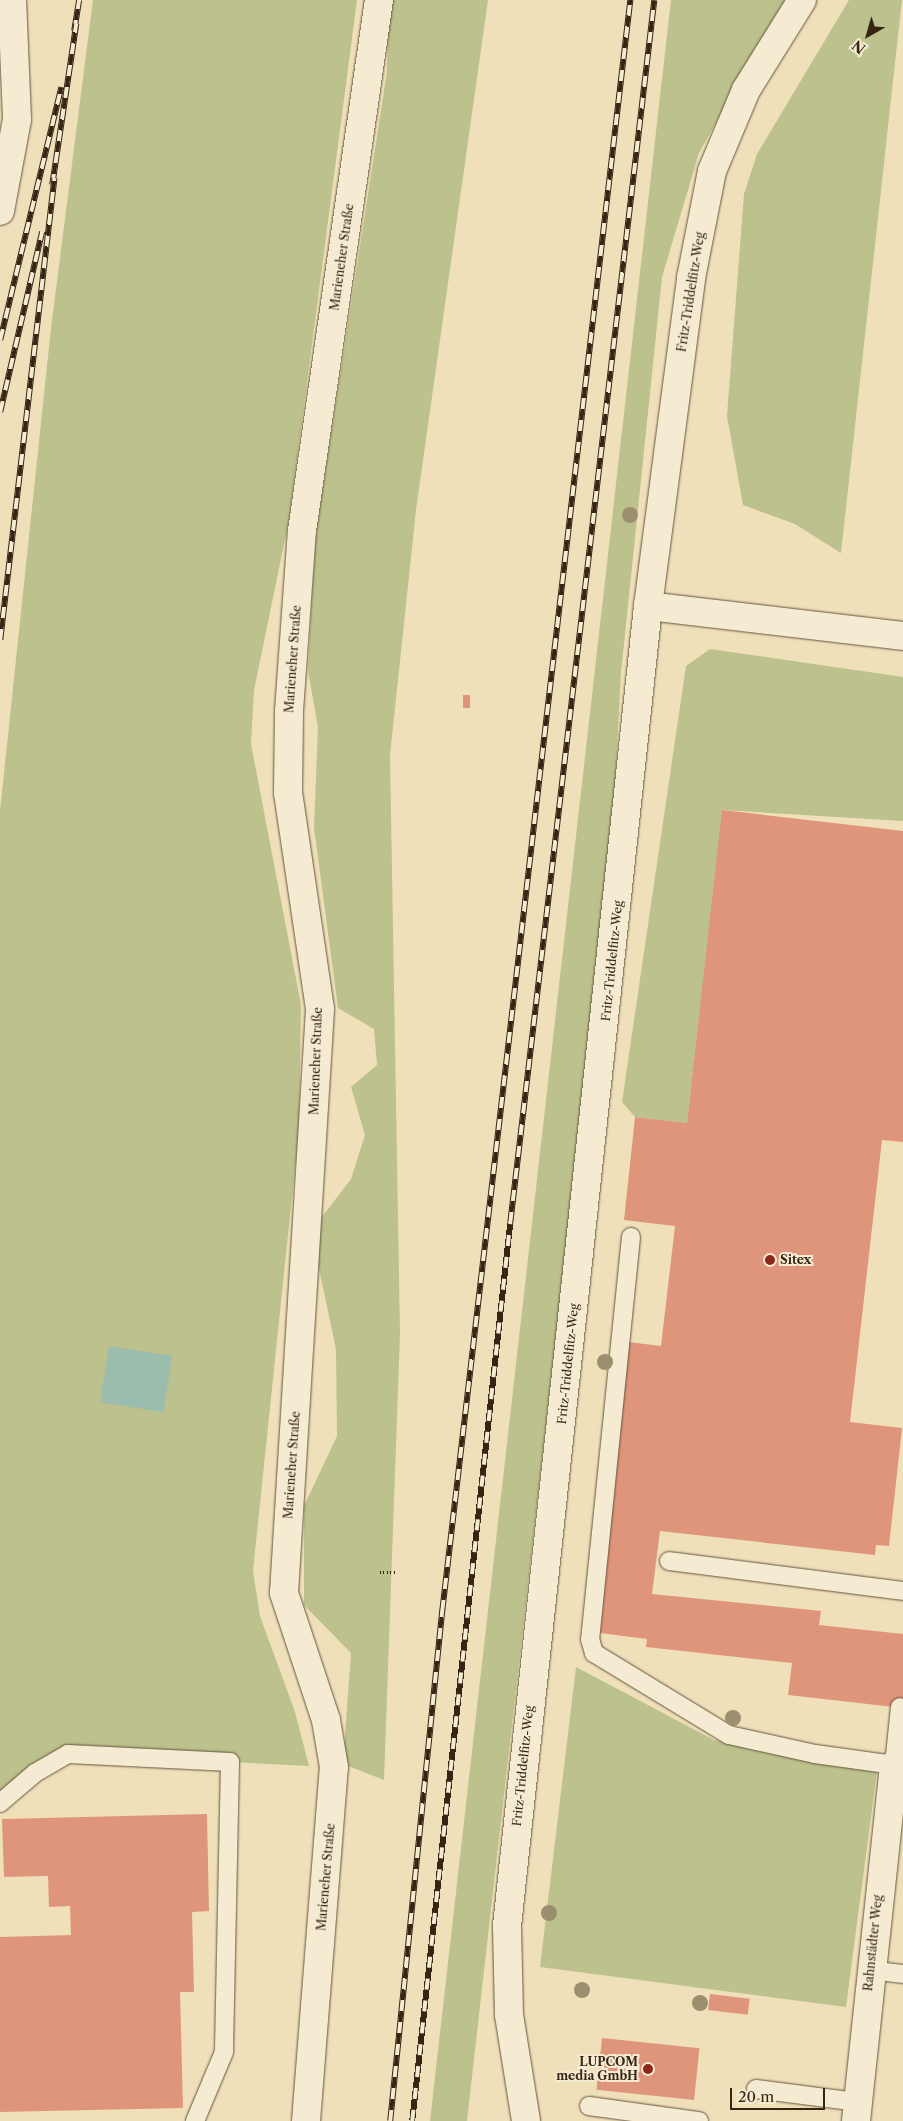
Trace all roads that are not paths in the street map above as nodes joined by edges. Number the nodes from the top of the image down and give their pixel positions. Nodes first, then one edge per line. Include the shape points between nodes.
1 (12, 0) edge
2 (379, 0) edge
3 (802, 0) edge
4 (0, 211) edge
5 (648, 606) junction
6 (903, 636) edge
7 (631, 1237) dead end
8 (669, 1561) dead end
9 (903, 1591) edge
10 (900, 1707) dead end
11 (894, 1765) junction
12 (0, 1803) edge
13 (870, 1970) junction
14 (903, 1974) edge
15 (756, 2089) dead end
16 (589, 2106) dead end
17 (857, 2112) edge
18 (194, 2121) edge
19 (306, 2121) edge
20 (526, 2121) edge
21 (699, 2121) edge

1 - 4 street via 17,119
2 - 19 street, Marieneher Straße via 302,531 289,711 288,793 320,1009 284,1593 326,1720 334,1767
3 - 5 street, Fritz-Triddelfitz-Weg via 746,90 712,171 691,278
5 - 6 street
5 - 20 street, Fritz-Triddelfitz-Weg via 507,1926 509,2014
7 - 11 lane via 590,1639 594,1654 729,1735 815,1754
8 - 9 lane
10 - 11 lane
11 - 13 street, Rahnstädter Weg
12 - 18 lane via 35,1773 68,1754 230,1762 224,2052
13 - 14 lane
13 - 17 street, Rahnstädter Weg
15 - 17 lane
16 - 21 lane

